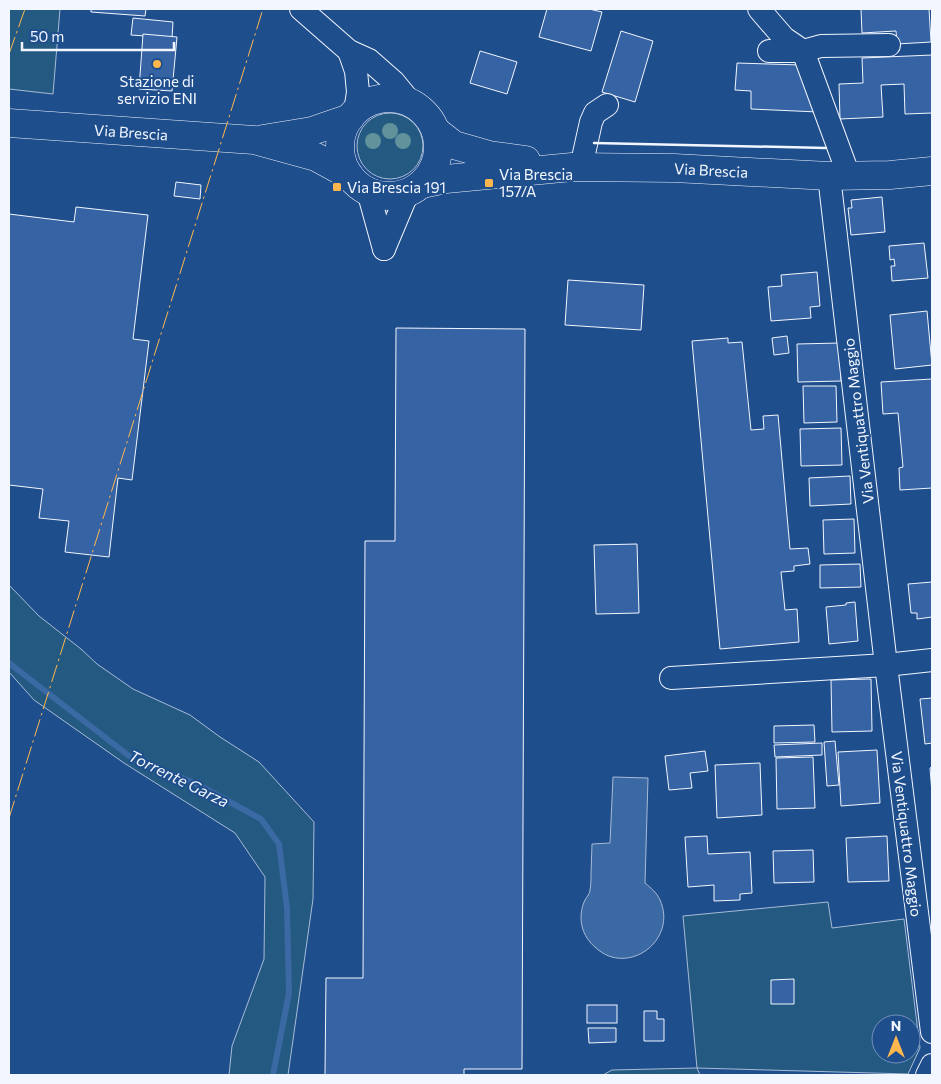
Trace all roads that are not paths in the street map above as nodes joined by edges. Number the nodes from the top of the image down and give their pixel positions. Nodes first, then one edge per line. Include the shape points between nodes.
1 (301, 9) edge
2 (759, 9) edge
3 (889, 45) dead end
4 (348, 51) junction
5 (769, 51) dead end
6 (803, 51) junction
7 (412, 104) junction
8 (607, 105) dead end
9 (353, 115) junction
10 (9, 123) edge
11 (436, 131) junction
12 (254, 140) junction
13 (577, 167) junction
14 (932, 171) edge
15 (839, 176) junction
16 (358, 183) junction
17 (415, 188) junction
18 (932, 660) edge
19 (886, 665) junction
20 (671, 678) dead end
21 (932, 1032) edge
22 (932, 1065) edge
23 (928, 1075) edge

1 - 4 street
2 - 6 street via 784,38
3 - 6 street via 821,46
4 - 7 street via 369,60 394,82
4 - 9 street via 356,71 358,92
5 - 6 street
6 - 15 street
7 - 9 main road, Via Brescia via 392,98 382,99 368,103
7 - 11 main road, Via Brescia via 426,115
8 - 13 street via 595,113
9 - 12 main road, Via Brescia via 312,131
9 - 16 main road via 343,131 340,146 342,161
10 - 12 main road, Via Brescia
11 - 13 main road, Via Brescia via 454,145 489,155
11 - 17 main road via 437,160
12 - 16 main road, Via Brescia via 316,157
13 - 15 main road, Via Brescia
13 - 17 main road, Via Brescia via 446,178
14 - 15 main road, Via Brescia
15 - 19 street, Via Ventiquattro Maggio
16 - 17 main road, Via Brescia via 378,195 388,196 398,196
16 - 17 street via 384,249
18 - 19 street
19 - 20 street
19 - 21 street, Via Ventiquattro Maggio
22 - 23 street

